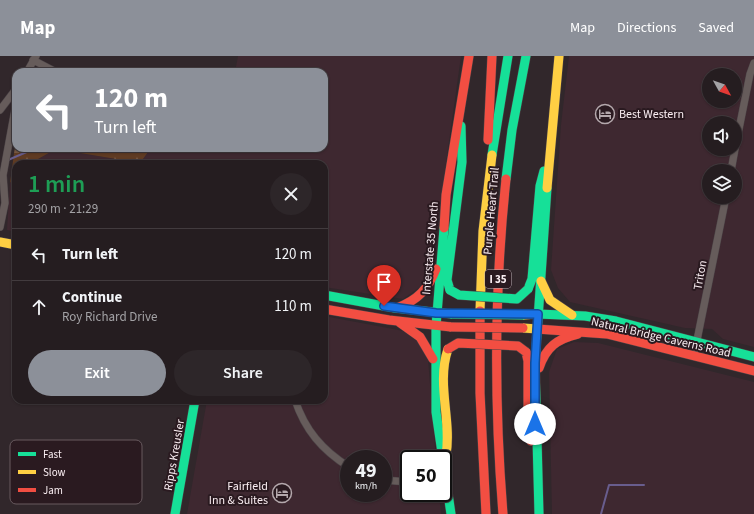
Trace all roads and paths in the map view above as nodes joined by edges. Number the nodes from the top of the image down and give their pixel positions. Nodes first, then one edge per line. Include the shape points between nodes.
1 (469, 56) edge
2 (492, 56) edge
3 (508, 56) edge
4 (559, 56) edge
5 (526, 57) edge
6 (35, 58) edge
7 (754, 63) edge
8 (29, 68) edge
9 (50, 68) edge
10 (12, 94) edge
11 (461, 96) junction
12 (0, 110) edge
13 (742, 116) edge
14 (12, 122) edge
15 (550, 148) junction
16 (487, 189) junction
17 (725, 204) edge
18 (0, 227) edge
19 (0, 242) edge
20 (12, 244) edge
21 (440, 258) junction
22 (540, 280) junction
23 (328, 296) edge
24 (395, 308) junction
25 (328, 309) edge
26 (436, 313) junction
27 (538, 314) junction
28 (574, 316) junction
29 (399, 322) junction
30 (436, 326) junction
31 (537, 328) junction
32 (590, 332) junction
33 (697, 342) junction
34 (694, 355) junction
35 (754, 357) edge
36 (435, 364) junction
37 (754, 371) edge
38 (535, 380) junction
39 (194, 404) edge
40 (296, 404) edge
41 (441, 450) edge
42 (446, 450) edge
43 (340, 460) edge
44 (539, 486) junction
45 (448, 502) edge
46 (175, 514) edge
47 (450, 514) edge
48 (486, 514) edge
49 (503, 514) edge
50 (539, 514) edge

1 - 11 main road, Interstate 35 North
2 - 16 main road
3 - 16 main road, Purple Heart Trail / I 35
4 - 15 main road
5 - 49 main road, Purple Heart Trail / I 35 via 506,175 497,300 496,389
6 - 8 street
6 - 9 street
7 - 13 street
10 - 12 street
11 - 15 main road, bridge via 462,162 447,280 450,290 459,295 517,299 528,289 532,279 540,186
11 - 21 main road, Interstate 35 North via 446,195
14 - 18 street via 3,175 5,203
15 - 22 main road
16 - 48 main road, Purple Heart Trail / I 35 via 479,358 480,435
17 - 33 street, Triton
19 - 20 main road
21 - 24 main road via 425,292 410,304
21 - 26 main road, Interstate 35 North
22 - 27 main road
22 - 28 main road via 550,300
23 - 24 main road, Natural Bridge Caverns Road
24 - 26 main road, Natural Bridge Caverns Road
25 - 29 main road, Natural Bridge Caverns Road
26 - 27 main road, Natural Bridge Caverns Road, bridge
26 - 30 main road, Interstate 35 North
27 - 28 main road, Natural Bridge Caverns Road
27 - 31 main road
28 - 33 main road, Natural Bridge Caverns Road via 616,320
29 - 30 main road, Natural Bridge Caverns Road
29 - 36 main road via 424,339
30 - 31 main road, Natural Bridge Caverns Road, bridge
30 - 36 main road, Interstate 35 North
31 - 32 main road, Natural Bridge Caverns Road
31 - 38 main road
32 - 34 main road, Natural Bridge Caverns Road
32 - 38 main road via 561,338 552,343 542,357
33 - 34 street, Triton
33 - 35 main road, Natural Bridge Caverns Road
34 - 37 main road, Natural Bridge Caverns Road
36 - 41 main road, Interstate 35 North via 436,412
38 - 44 main road
39 - 46 main road, Ripps Kreusler
40 - 43 street via 313,437
42 - 44 main road, bridge via 444,359 448,349 458,343 518,346 526,352 528,361 528,426
44 - 50 main road
45 - 47 main road, Interstate 35 North

